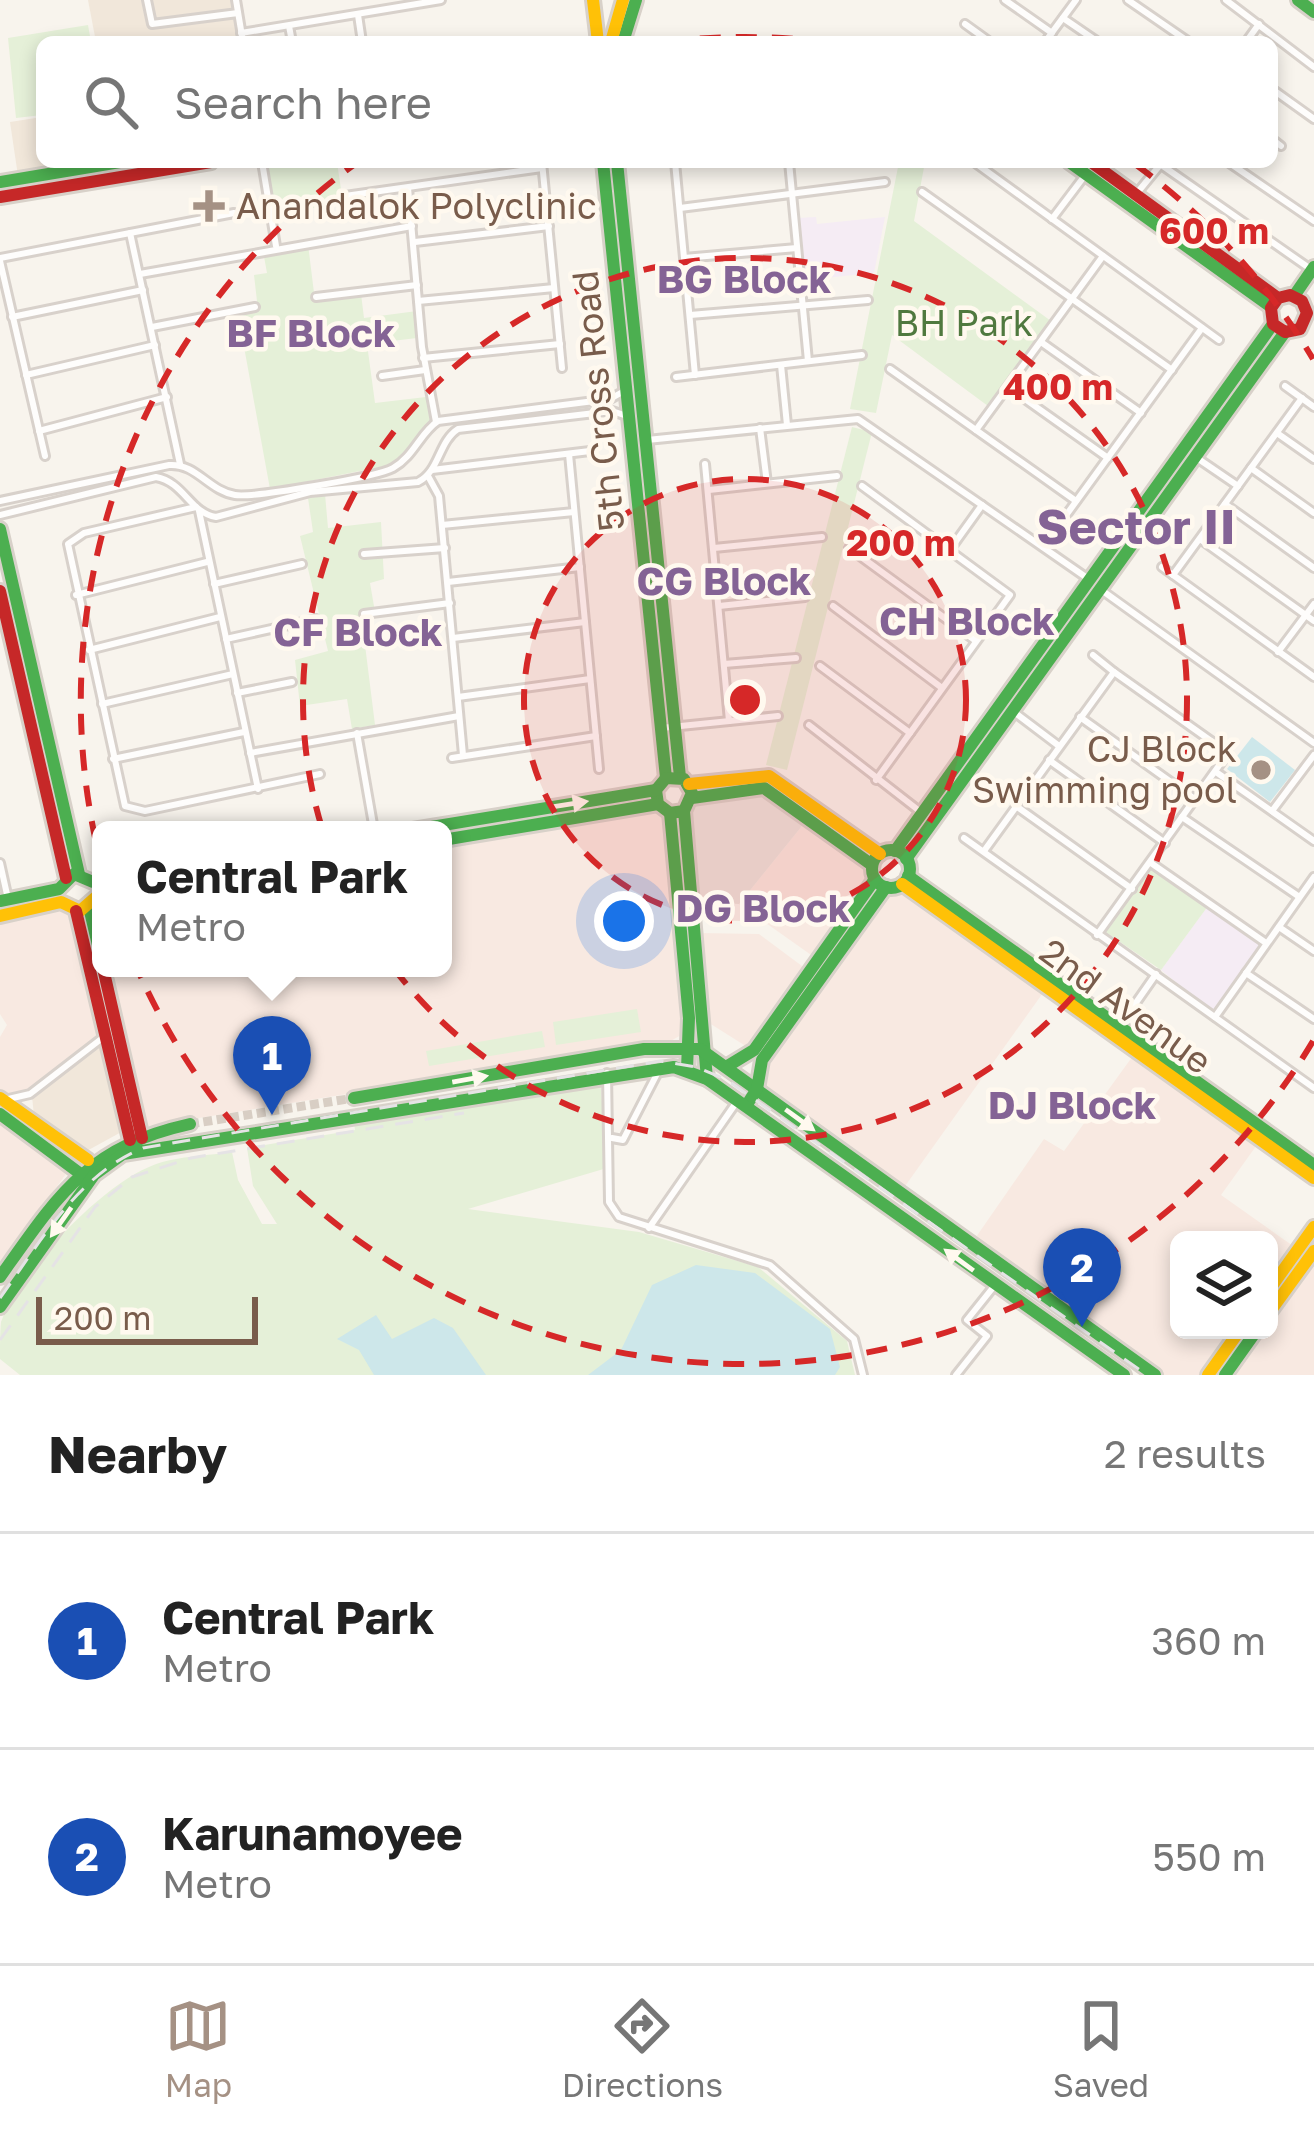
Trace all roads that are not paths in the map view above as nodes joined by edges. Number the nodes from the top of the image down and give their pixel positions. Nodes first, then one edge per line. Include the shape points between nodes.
1 (147, 0) edge
2 (236, 0) edge
3 (441, 0) edge
4 (593, 0) edge
5 (623, 0) edge
6 (636, 0) edge
7 (1005, 0) edge
8 (1075, 0) edge
9 (1128, 0) edge
10 (1226, 0) edge
11 (1298, 0) edge
12 (1314, 12) edge
13 (238, 13) junction
14 (358, 15) junction
15 (1063, 18) junction
16 (965, 24) dead end
17 (1259, 24) junction
18 (290, 26) junction
19 (1052, 33) junction
20 (242, 36) edge
21 (246, 36) edge
22 (291, 36) edge
23 (361, 36) edge
24 (597, 36) edge
25 (612, 36) edge
26 (625, 36) edge
27 (982, 36) edge
28 (1050, 36) edge
29 (1089, 36) edge
30 (1180, 36) edge
31 (1250, 36) edge
32 (1274, 36) edge
33 (1278, 39) edge
34 (1314, 67) edge
35 (1278, 93) edge
36 (1314, 119) edge
37 (1278, 144) edge
38 (1281, 146) dead end
39 (84, 168) edge
40 (174, 168) edge
41 (263, 168) edge
42 (525, 168) edge
43 (542, 168) edge
44 (604, 168) edge
45 (618, 168) edge
46 (676, 168) edge
47 (789, 168) edge
48 (982, 168) edge
49 (1089, 168) edge
50 (1157, 168) edge
51 (1168, 168) edge
52 (1237, 168) edge
53 (0, 182) edge
54 (885, 182) dead end
55 (408, 188) junction
56 (791, 192) junction
57 (922, 193) dead end
58 (1137, 193) junction
59 (0, 196) edge
60 (345, 196) dead end
61 (680, 208) junction
62 (234, 213) dead end
63 (1052, 219) junction
64 (1314, 221) edge
65 (412, 226) junction
66 (548, 226) junction
67 (130, 233) junction
68 (413, 242) junction
69 (276, 246) junction
70 (797, 248) junction
71 (1103, 256) junction
72 (684, 258) junction
73 (0, 260) edge
74 (1313, 269) edge
75 (140, 274) junction
76 (417, 285) junction
77 (554, 288) junction
78 (143, 290) junction
79 (316, 297) dead end
80 (1304, 297) edge
81 (1072, 298) junction
82 (868, 300) dead end
83 (418, 301) junction
84 (1275, 303) junction
85 (255, 307) dead end
86 (803, 307) junction
87 (689, 315) junction
88 (12, 317) junction
89 (151, 327) junction
90 (1309, 327) edge
91 (1202, 328) junction
92 (1279, 328) junction
93 (1219, 340) dead end
94 (1040, 342) junction
95 (560, 344) junction
96 (155, 345) junction
97 (862, 355) dead end
98 (423, 358) junction
99 (808, 361) junction
100 (781, 365) junction
101 (562, 368) dead end
102 (890, 369) dead end
103 (425, 370) junction
104 (1172, 370) junction
105 (695, 375) junction
106 (26, 376) junction
107 (382, 376) dead end
108 (676, 377) dead end
109 (1286, 386) dead end
110 (1007, 387) junction
111 (627, 389) junction
112 (166, 397) junction
113 (1302, 398) junction
114 (540, 407) junction
115 (1314, 407) edge
116 (1141, 413) junction
117 (453, 417) junction
118 (541, 418) junction
119 (629, 418) junction
120 (436, 422) junction
121 (787, 425) junction
122 (760, 428) junction
123 (458, 429) junction
124 (976, 430) junction
125 (39, 431) junction
126 (1276, 433) junction
127 (646, 440) junction
128 (590, 451) dead end
129 (568, 454) junction
130 (45, 456) dead end
131 (1195, 457) junction
132 (1108, 458) junction
133 (1314, 459) edge
134 (180, 464) junction
135 (705, 464) dead end
136 (157, 466) junction
137 (397, 466) junction
138 (1251, 468) junction
139 (430, 473) junction
140 (837, 476) dead end
141 (156, 477) junction
142 (410, 482) junction
143 (82, 483) junction
144 (766, 483) junction
145 (1167, 484) junction
146 (862, 486) dead end
147 (1238, 486) junction
148 (709, 490) junction
149 (84, 494) junction
150 (237, 496) junction
151 (0, 501) edge
152 (1076, 501) junction
153 (645, 502) junction
154 (982, 503) junction
155 (1225, 504) junction
156 (197, 508) junction
157 (238, 509) junction
158 (574, 512) junction
159 (1314, 514) edge
160 (0, 515) edge
161 (442, 525) junction
162 (0, 529) edge
163 (822, 537) dead end
164 (1200, 539) junction
165 (1043, 547) junction
166 (445, 548) junction
167 (714, 548) junction
168 (849, 548) dead end
169 (949, 550) junction
170 (364, 554) dead end
171 (208, 562) junction
172 (302, 564) dead end
173 (1162, 567) dead end
174 (580, 568) junction
175 (1314, 568) edge
176 (1173, 575) junction
177 (448, 581) junction
178 (214, 584) junction
179 (1095, 584) junction
180 (0, 591) edge
181 (76, 595) junction
182 (805, 597) dead end
183 (450, 603) junction
184 (1314, 604) edge
185 (719, 606) junction
186 (832, 606) dead end
187 (364, 614) dead end
188 (1305, 615) junction
189 (220, 617) junction
190 (316, 619) dead end
191 (1314, 621) edge
192 (585, 622) junction
193 (453, 638) junction
194 (225, 640) junction
195 (976, 641) junction
196 (89, 650) junction
197 (1278, 652) junction
198 (1093, 655) dead end
199 (796, 658) dead end
200 (724, 664) junction
201 (820, 666) dead end
202 (1114, 672) junction
203 (233, 674) junction
204 (1314, 676) edge
205 (590, 679) junction
206 (1026, 680) junction
207 (292, 682) dead end
208 (942, 688) junction
209 (237, 694) junction
210 (458, 698) junction
211 (102, 704) junction
212 (1012, 711) junction
213 (460, 716) junction
214 (778, 716) dead end
215 (1080, 717) junction
216 (729, 721) junction
217 (809, 725) dead end
218 (668, 727) junction
219 (245, 731) junction
220 (357, 732) junction
221 (910, 733) junction
222 (596, 736) junction
223 (984, 737) junction
224 (1314, 743) edge
225 (1059, 746) junction
226 (250, 753) junction
227 (463, 755) junction
228 (1314, 755) edge
229 (452, 758) dead end
230 (113, 759) junction
231 (1049, 760) junction
232 (599, 769) dead end
233 (1216, 772) junction
234 (320, 774) dead end
235 (876, 780) junction
236 (682, 784) junction
237 (258, 789) junction
238 (1196, 800) junction
239 (667, 805) junction
240 (1016, 806) junction
241 (58, 811) junction
242 (1272, 811) junction
243 (922, 813) junction
244 (1182, 818) junction
245 (372, 821) edge
246 (452, 826) edge
247 (964, 838) dead end
248 (452, 839) edge
249 (1314, 841) edge
250 (1165, 843) junction
251 (984, 851) junction
252 (900, 855) junction
253 (1151, 862) junction
254 (0, 863) edge
255 (878, 871) junction
256 (905, 880) junction
257 (1313, 881) edge
258 (92, 883) edge
259 (66, 886) junction
260 (1132, 889) junction
261 (1300, 897) junction
262 (4, 900) edge
263 (91, 903) edge
264 (0, 916) edge
265 (1279, 926) junction
266 (1097, 935) junction
267 (1267, 944) junction
268 (1314, 951) edge
269 (1246, 973) junction
270 (1156, 974) junction
271 (99, 977) edge
272 (106, 977) edge
273 (813, 979) junction
274 (1215, 1017) junction
275 (1314, 1019) edge
276 (1116, 1030) junction
277 (105, 1036) junction
278 (688, 1046) junction
279 (706, 1052) junction
280 (726, 1067) junction
281 (660, 1068) junction
282 (687, 1069) junction
283 (521, 1070) junction
284 (607, 1073) junction
285 (707, 1078) junction
286 (524, 1087) junction
287 (1314, 1088) edge
288 (758, 1089) junction
289 (30, 1094) junction
290 (354, 1098) tunnel mouth
291 (742, 1103) junction
292 (1, 1104) edge
293 (32, 1120) junction
294 (190, 1124) tunnel mouth
295 (612, 1138) junction
296 (137, 1142) junction
297 (88, 1160) junction
298 (1314, 1165) edge
299 (78, 1172) junction
300 (1314, 1178) edge
301 (1314, 1227) edge
302 (649, 1228) junction
303 (1314, 1251) edge
304 (0, 1277) edge
305 (1278, 1277) edge
306 (995, 1285) junction
307 (1278, 1301) edge
308 (0, 1307) edge
309 (1234, 1339) edge
310 (1251, 1339) edge
311 (862, 1375) edge
312 (956, 1375) edge
313 (1124, 1375) edge
314 (1155, 1375) edge
315 (1208, 1375) edge
316 (1225, 1375) edge

1 - 13 street via 158,25
2 - 13 street
3 - 14 street
4 - 24 street
5 - 25 street
6 - 26 street
7 - 19 street
8 - 15 street
9 - 30 street
10 - 17 street
11 - 12 street
13 - 20 street
14 - 18 street
14 - 23 street
15 - 19 street
15 - 29 street
16 - 27 street
17 - 31 street
17 - 32 street
18 - 21 street
18 - 22 street
19 - 28 street
33 - 34 street
35 - 36 street
37 - 38 street
39 - 53 street
40 - 59 street
41 - 69 street
42 - 55 street
43 - 66 street
44 - 111 street, 5th Cross Road
45 - 127 street, 5th Cross Road
46 - 61 street
47 - 56 street
48 - 63 street
49 - 58 street
49 - 63 street
49 - 84 street
50 - 58 street
51 - 74 street
52 - 64 street
54 - 56 street
55 - 60 street
55 - 65 street
56 - 61 street
56 - 70 street
57 - 81 street
58 - 84 street
61 - 72 street
62 - 67 street
63 - 71 street
65 - 68 street
65 - 69 street
66 - 68 street
66 - 77 street
67 - 73 street
67 - 75 street
68 - 76 street
69 - 75 street
70 - 72 street
70 - 86 street
71 - 81 street
71 - 91 street
72 - 87 street
73 - 88 street
74 - 80 street
75 - 78 street
76 - 79 street
76 - 83 street
77 - 83 street
77 - 95 street
78 - 88 street
78 - 89 street
80 - 84 street
80 - 90 street
81 - 94 street
81 - 104 street
82 - 86 street
83 - 98 street
84 - 92 street
85 - 89 street
86 - 87 street
86 - 99 street
87 - 105 street
88 - 106 street
89 - 96 street
90 - 92 street
91 - 93 street
91 - 104 street
92 - 131 street
92 - 145 street
94 - 110 street
94 - 116 street
95 - 98 street
95 - 101 street
96 - 106 street
96 - 112 street
97 - 99 street
98 - 103 street
99 - 100 street
100 - 105 street
100 - 121 street
102 - 124 street
103 - 107 street
103 - 120 street
104 - 116 street
105 - 108 street
106 - 125 street
109 - 113 street
110 - 124 street
110 - 132 street
111 - 114 street via 610,399
111 - 119 street, 5th Cross Road
112 - 125 street
112 - 134 street
113 - 115 street
113 - 126 street
114 - 117 street
114 - 118 street
116 - 132 street
117 - 120 street
117 - 123 street
118 - 119 street via 612,411
118 - 123 street
119 - 153 street, 5th Cross Road
120 - 137 street
121 - 122 street
121 - 154 street via 873,425
122 - 127 street
122 - 144 street
123 - 139 street
124 - 152 street
125 - 130 street
126 - 133 street
126 - 138 street
127 - 153 street, 5th Cross Road
128 - 129 street
129 - 139 street
129 - 158 street
131 - 145 street
131 - 147 street
132 - 152 street
134 - 136 street
134 - 150 street
135 - 148 street
136 - 141 street
136 - 143 street
137 - 142 street
137 - 150 street
138 - 147 street
138 - 159 street
139 - 142 street
139 - 161 street
140 - 144 street
141 - 149 street
141 - 156 street
142 - 157 street
143 - 149 street
143 - 151 street
144 - 148 street
145 - 179 street
146 - 169 street
147 - 155 street
148 - 167 street
149 - 160 street
150 - 157 street
152 - 165 street
153 - 218 street, 5th Cross Road
154 - 165 street
154 - 169 street
155 - 164 street
155 - 175 street
156 - 157 street via 216,517
156 - 171 street
156 - 181 street via 74,536 67,556
158 - 161 street
158 - 174 street
161 - 166 street
162 - 241 street
163 - 167 street
164 - 176 street
164 - 188 street
165 - 179 street
166 - 170 street
166 - 177 street
167 - 185 street
168 - 195 street
169 - 195 street via 1010,595
171 - 178 street
171 - 181 street
172 - 178 street
173 - 176 street
174 - 177 street
174 - 192 street
176 - 197 street
177 - 183 street
178 - 189 street
179 - 206 street
179 - 224 street
180 - 241 street
181 - 196 street
182 - 185 street
183 - 187 street
183 - 193 street
184 - 188 street
185 - 200 street
186 - 208 street
188 - 191 street
188 - 197 street
189 - 194 street
189 - 196 street
190 - 194 street
192 - 193 street
192 - 205 street
193 - 210 street
194 - 203 street
195 - 208 street
196 - 211 street
197 - 204 street
198 - 202 street
199 - 200 street
200 - 216 street
201 - 221 street
202 - 215 street
202 - 233 street via 1227,751
203 - 209 street
203 - 211 street
205 - 210 street
205 - 222 street
206 - 212 street
206 - 223 street
207 - 209 street
208 - 221 street
209 - 219 street
210 - 213 street
211 - 230 street
212 - 223 street
212 - 225 street
213 - 220 street
213 - 227 street
214 - 216 street
215 - 225 street
215 - 238 street
216 - 218 street
217 - 235 street
218 - 236 street, 5th Cross Road
219 - 226 street
219 - 230 street
220 - 226 street
220 - 245 street
221 - 235 street
222 - 227 street
222 - 232 street
223 - 243 street
223 - 252 street
225 - 231 street
226 - 237 street
227 - 229 street
228 - 242 street
230 - 237 street via 125,806 135,813
231 - 240 street
231 - 250 street
233 - 238 street
233 - 242 street
234 - 237 street
235 - 243 street
236 - 239 street
236 - 239 street
236 - 255 street via 769,776
238 - 244 street
246 -> 239 street
239 - 248 street
239 - 278 street
239 - 279 street
240 - 251 street
240 - 260 street
241 - 259 street
242 - 249 street
243 - 252 street
244 - 250 street
244 - 261 street
247 - 251 street
250 - 253 street
251 - 266 street
252 - 255 street
252 - 256 street
253 - 260 street
253 - 267 street
254 - 262 street
255 - 256 street
255 - 273 street
256 - 276 street, 2nd Avenue
257 - 261 street
258 - 259 street
259 - 262 street
259 - 263 street
259 - 264 street
260 - 266 street
261 - 265 street
265 - 267 street
265 - 268 street
266 - 270 street
267 - 269 street
269 - 274 street
269 - 275 street
270 - 274 street
270 - 276 street
271 - 277 street
272 - 296 street
273 - 280 street via 754,1050
273 - 288 street via 758,1068
274 - 287 street
276 - 298 street, 2nd Avenue
276 - 300 street, 2nd Avenue
277 - 289 street
277 - 296 street
278 - 279 street
278 - 282 street
278 - 283 street
279 - 280 street
279 - 285 street
280 - 288 street
281 - 282 street
281 - 284 street
281 - 295 street via 622,1140
282 - 285 street
283 - 286 street
290 -> 283 street
284 - 286 street
284 - 295 street
285 - 291 street
286 - 296 street
288 - 291 street
288 -> 314 street
289 - 292 street
289 - 293 street
291 - 302 street
306 -> 291 street
292 - 293 street
292 - 299 street
293 - 297 street
294 - 296 street
295 - 302 street via 612,1207
296 - 297 street
296 -> 308 street via 94,1175
297 - 299 street
299 - 304 street
301 - 305 street
302 - 311 street via 770,1265 854,1339
303 - 307 street
306 - 312 street via 968,1320 987,1336
306 - 313 street
309 - 315 street
310 - 316 street

